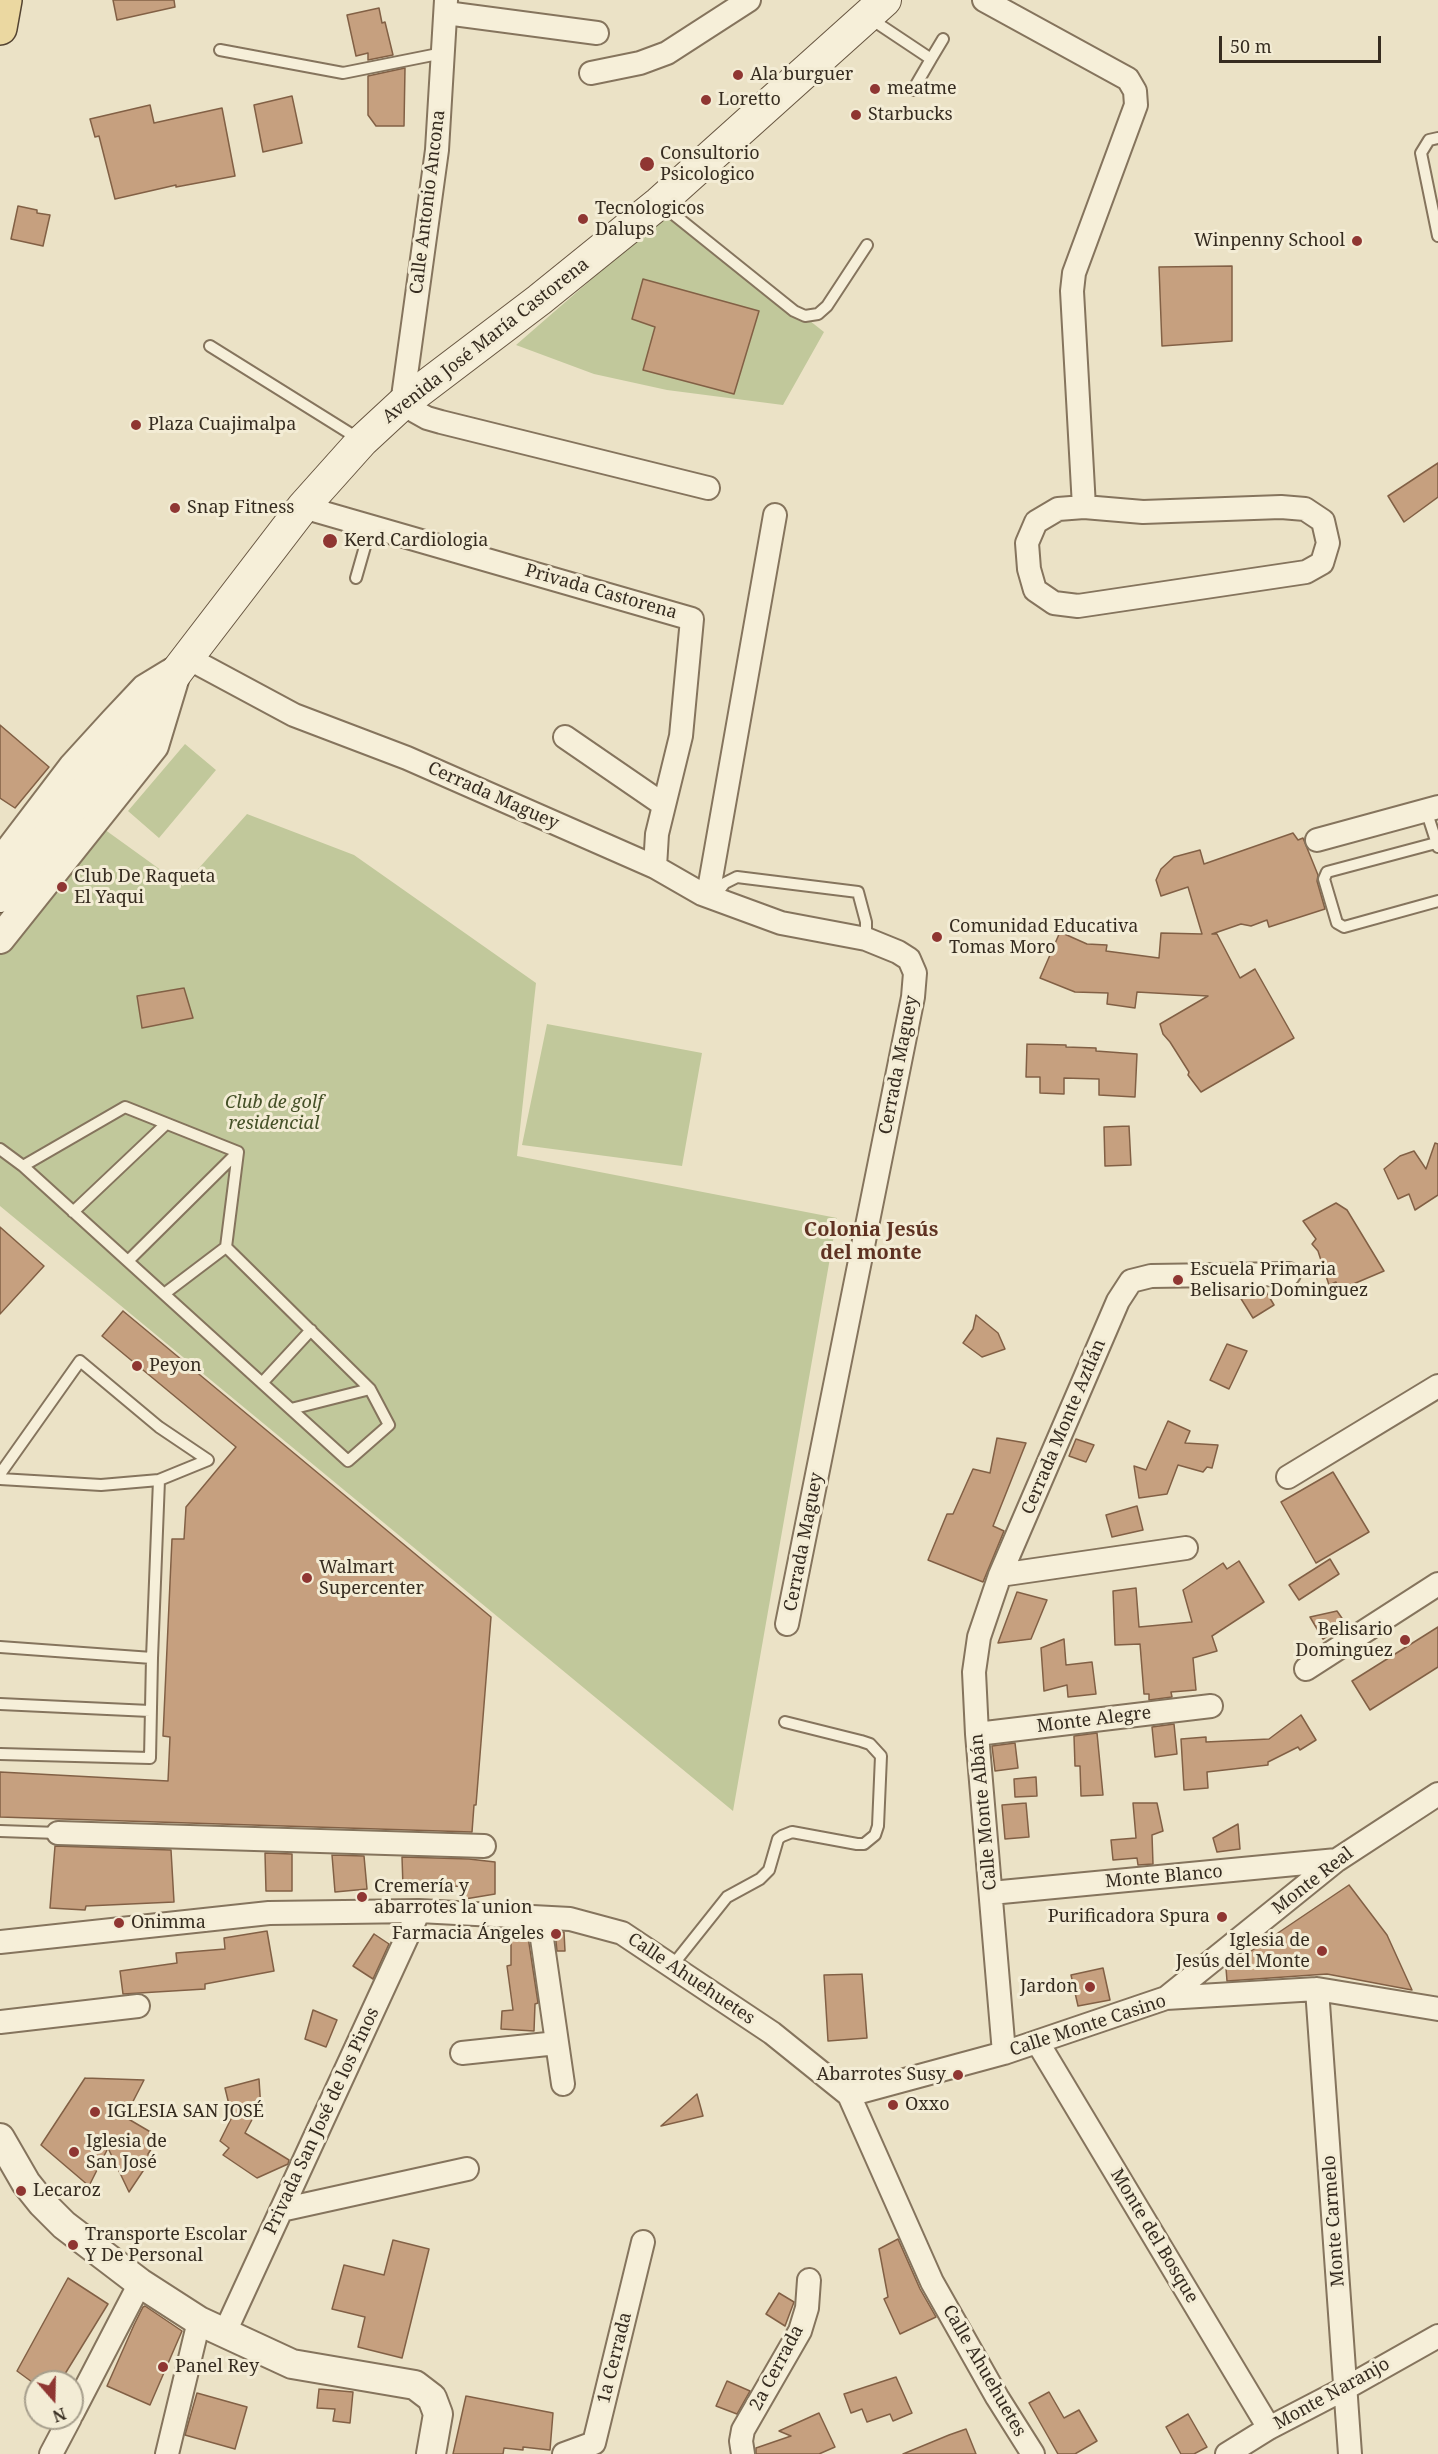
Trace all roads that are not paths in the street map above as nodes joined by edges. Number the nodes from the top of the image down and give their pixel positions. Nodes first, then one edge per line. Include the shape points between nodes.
1 (5, 0) edge
2 (749, 0) edge
3 (984, 0) edge
4 (446, 6) edge
5 (877, 8) edge
6 (0, 28) edge
7 (597, 33) dead end
8 (943, 39) dead end
9 (220, 50) dead end
10 (444, 53) junction
11 (931, 59) junction
12 (591, 73) dead end
13 (913, 90) dead end
14 (1438, 138) edge
15 (659, 203) junction
16 (1438, 236) edge
17 (867, 246) dead end
18 (210, 346) dead end
19 (402, 404) junction
20 (362, 441) junction
21 (708, 488) dead end
22 (1084, 507) junction
23 (300, 511) junction
24 (775, 515) dead end
25 (356, 578) dead end
26 (183, 664) junction
27 (565, 737) dead end
28 (664, 805) junction
29 (1432, 809) edge
30 (1317, 840) dead end
31 (1437, 846) edge
32 (0, 863) edge
33 (655, 867) junction
34 (0, 896) edge
35 (711, 896) junction
36 (1438, 901) edge
37 (0, 939) edge
38 (866, 939) junction
39 (166, 1124) junction
40 (0, 1149) edge
41 (238, 1152) junction
42 (23, 1166) junction
43 (73, 1212) junction
44 (226, 1247) junction
45 (128, 1261) junction
46 (1289, 1274) dead end
47 (164, 1294) junction
48 (311, 1330) junction
49 (262, 1383) junction
50 (1438, 1386) edge
51 (370, 1389) junction
52 (291, 1409) junction
53 (0, 1476) edge
54 (1288, 1477) dead end
55 (159, 1480) junction
56 (1186, 1548) dead end
57 (1000, 1575) junction
58 (1438, 1584) edge
59 (788, 1624) dead end
60 (0, 1647) edge
61 (152, 1658) junction
62 (1306, 1669) dead end
63 (0, 1704) edge
64 (1211, 1706) dead end
65 (150, 1711) junction
66 (784, 1722) dead end
67 (977, 1734) junction
68 (0, 1754) edge
69 (1438, 1794) edge
70 (0, 1831) edge
71 (58, 1833) joint
72 (484, 1846) dead end
73 (1337, 1860) junction
74 (991, 1893) junction
75 (419, 1911) junction
76 (539, 1917) junction
77 (0, 1942) edge
78 (672, 1966) junction
79 (1317, 1989) junction
80 (1166, 1998) junction
81 (138, 2006) dead end
82 (1438, 2012) edge
83 (0, 2022) edge
84 (557, 2043) junction
85 (1038, 2043) junction
86 (462, 2053) dead end
87 (1004, 2053) junction
88 (563, 2084) dead end
89 (849, 2095) junction
90 (0, 2138) edge
91 (467, 2169) dead end
92 (281, 2210) junction
93 (643, 2242) dead end
94 (809, 2280) dead end
95 (140, 2283) junction
96 (199, 2321) junction
97 (225, 2332) junction
98 (1438, 2336) edge
99 (1346, 2388) junction
100 (84, 2391) edge
101 (1269, 2428) junction
102 (64, 2430) edge
103 (51, 2454) edge
104 (167, 2454) edge
105 (431, 2454) edge
106 (564, 2454) edge
107 (742, 2454) edge
108 (1033, 2454) edge
109 (1227, 2454) edge
110 (1350, 2454) edge

1 - 6 main road
2 - 12 street via 667,53
3 - 22 street via 1128,80 1135,92 1136,105 1074,273
4 - 7 street
4 - 10 street, Calle Antonio Ancona
5 - 11 lane
5 - 15 main road, Avenida José María Castorena
8 - 11 lane
9 - 10 lane via 343,73
10 - 19 street, Calle Antonio Ancona via 437,150
11 - 13 lane
14 - 16 lane via 1429,140 1421,153
15 - 17 lane via 805,316 818,314 827,306
15 - 19 main road, Avenida José María Castorena via 540,300
18 - 20 lane
19 - 20 main road, Avenida José María Castorena
19 - 21 street via 441,422
20 - 23 main road, Avenida José María Castorena
22 - 22 street via 1143,512 1305,509 1323,521 1328,543 1322,563 1306,572 1078,606 1054,603 1035,590 1027,543 1036,522 1058,509
23 - 25 lane via 368,536
23 - 26 main road, Avenida José María Castorena
23 - 28 street, Privada Castorena via 692,619 681,736
24 - 35 street
26 - 32 street, Avenida José María Castorena via 146,689 114,722 73,767
26 - 33 street, Cerrada Maguey via 294,716 407,758
26 - 34 main road, Avenida José María Castorena
26 - 37 street, Avenida José María Castorena via 154,746
27 - 28 street
28 - 33 street, Privada Castorena
29 - 30 street
29 - 31 lane
31 - 36 lane via 1327,872 1324,879 1337,923 1344,927
33 - 35 street, Cerrada Maguey
35 - 38 street, Cerrada Maguey via 782,923
35 - 38 lane via 737,877 858,892
38 - 59 street, Cerrada Maguey via 909,959 915,973 913,997
39 - 41 lane
39 - 42 lane via 125,1107
39 - 43 lane
40 - 42 lane
41 - 44 lane
41 - 45 lane
42 - 43 lane
43 - 45 lane
44 - 47 lane
44 - 48 lane
45 - 47 lane
46 - 57 street, Cerrada Monte Aztlán via 1151,1276 1131,1281 1118,1301
47 - 49 lane
48 - 49 lane
48 - 51 lane
49 - 52 lane
50 - 54 street
51 - 52 lane
51 - 52 lane via 389,1425 348,1461
53 - 55 lane via 101,1485
53 - 55 lane via 80,1361 159,1427 208,1460
55 - 61 lane
56 - 57 street
57 - 67 street, Calle Monte Albán via 980,1637 974,1672
58 - 62 street
60 - 61 lane
61 - 65 lane
63 - 65 lane
64 - 67 street, Monte Alegre
65 - 68 lane via 150,1758
66 - 78 lane via 870,1744 881,1756 875,1835 864,1844 792,1833 782,1836 769,1870 727,1897
67 - 74 street, Calle Monte Albán
69 - 73 street, Monte Real
70 - 71 lane
71 - 72 street
73 - 74 street, Monte Blanco
73 - 80 street, Monte Real
74 - 87 street, Calle Monte Albán
75 - 76 street, Calle Ahuehuetes
75 - 77 street, Calle Ahuehuetes via 269,1913
75 - 92 street, Privada San José de los Pinos
76 - 78 street, Calle Ahuehuetes via 570,1919 622,1933
76 - 84 street
78 - 89 street, Calle Ahuehuetes via 772,2032
79 - 80 street, Calle Monte Casino
79 - 82 street, Calle Monte Casino
79 - 99 street, Monte Carmelo
80 - 85 street, Calle Monte Casino
81 - 83 street
84 - 86 street
84 - 88 street
85 - 87 street, Calle Monte Casino
85 - 101 street, Monte del Bosque
87 - 89 street, Calle Monte Casino
89 - 108 street, Calle Ahuehuetes via 932,2282
90 - 95 street via 42,2203 64,2225
91 - 92 street
92 - 97 street, Privada San José de los Pinos
93 - 106 street, 1a Cerrada via 594,2443
94 - 107 street, 2a Cerrada via 800,2331 743,2430
95 - 96 street
95 - 100 street
96 - 97 street
96 - 104 street
97 - 105 street via 292,2364 415,2385 432,2398 438,2414
98 - 99 street, Monte Naranjo
99 - 101 street, Monte Naranjo
99 - 110 street, Monte Carmelo
101 - 109 street, Monte Naranjo
102 - 103 street

